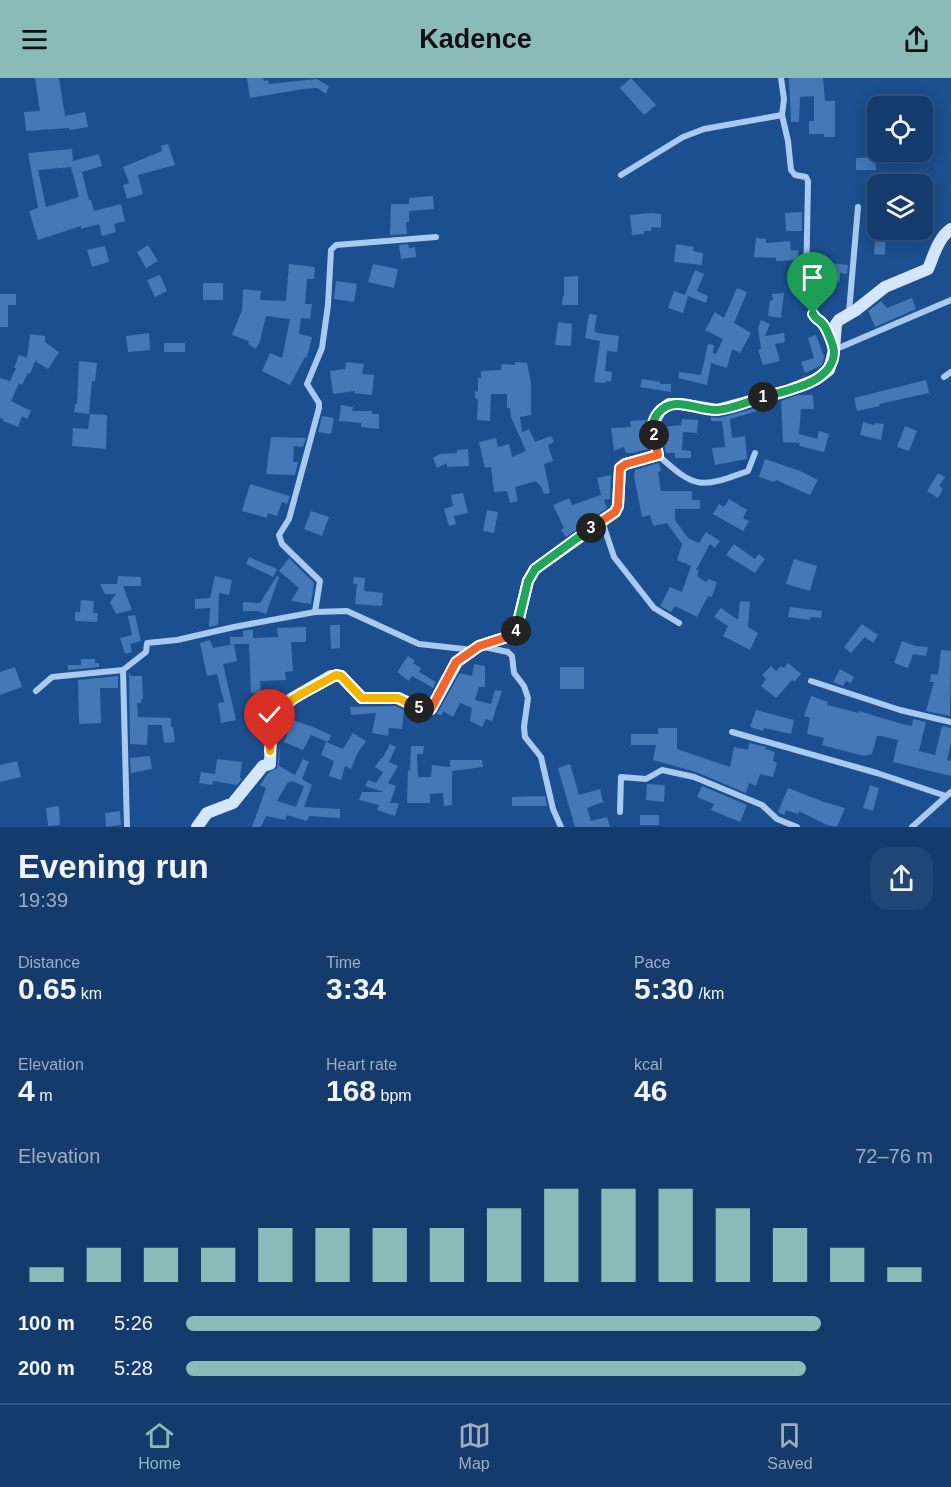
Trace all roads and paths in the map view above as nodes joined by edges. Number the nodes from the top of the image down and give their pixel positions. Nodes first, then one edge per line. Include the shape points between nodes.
1 (781, 78) edge
2 (782, 115) junction
3 (621, 174) dead end
4 (858, 207) dead end
5 (951, 229) edge
6 (436, 237) dead end
7 (951, 300) edge
8 (849, 312) junction
9 (834, 350) junction
10 (951, 372) edge
11 (944, 377) dead end
12 (755, 453) dead end
13 (658, 455) junction
14 (602, 521) junction
15 (315, 612) junction
16 (679, 623) dead end
17 (476, 648) junction
18 (123, 670) junction
19 (812, 681) dead end
20 (36, 691) dead end
21 (951, 722) edge
22 (732, 732) dead end
23 (949, 794) edge
24 (620, 812) dead end
25 (127, 827) edge
26 (197, 827) edge
27 (561, 827) edge
28 (798, 827) edge
29 (912, 827) edge

1 - 2 street
2 - 3 street via 704,129
2 - 9 street via 790,170 808,181 806,289 816,297 813,314 823,324
4 - 8 street
5 - 8 street via 945,233 928,269 885,287
6 - 15 street via 336,245 331,250 322,348 307,384 319,408 289,519 279,535 282,544 320,581
7 - 9 street
8 - 9 street via 836,324
9 - 13 street via 829,370 822,376 784,392 717,410 669,404 653,421
10 - 11 street
12 - 13 street via 748,471 702,484 680,475
13 - 14 street via 620,468 618,506
14 - 16 street via 614,557 654,608
14 - 17 street via 535,569 513,635
15 - 17 street via 347,611 419,645
15 - 18 street via 147,643 146,652
17 - 26 street via 456,662 431,709 398,698 362,698 336,675 291,699 277,715 271,732 270,764 263,766 233,803 207,813
17 - 27 street via 508,652 512,656 514,673 528,698 525,737 541,757
18 - 20 street via 52,677
18 - 25 street
19 - 21 street
22 - 23 street
23 - 29 street
24 - 28 street via 621,777 646,778 662,770 694,777 762,805 777,819

